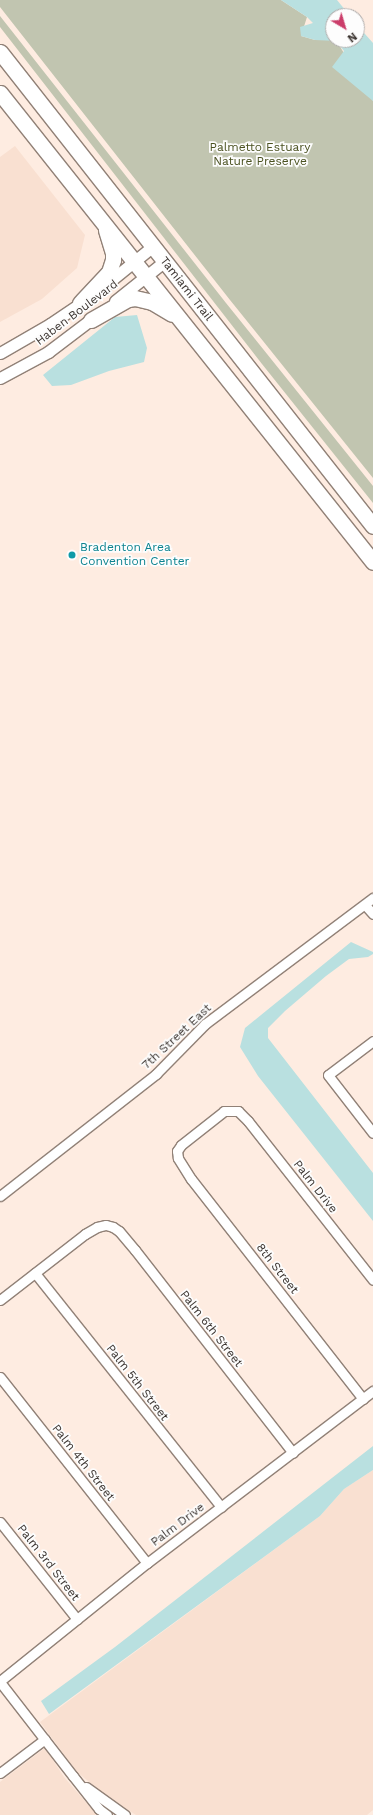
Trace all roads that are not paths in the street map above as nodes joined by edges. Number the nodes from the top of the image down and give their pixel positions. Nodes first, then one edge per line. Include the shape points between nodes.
1 (0, 52) edge
2 (0, 93) edge
3 (103, 222) junction
4 (153, 246) junction
5 (135, 261) junction
6 (165, 261) junction
7 (146, 275) junction
8 (80, 304) junction
9 (91, 320) junction
10 (183, 322) junction
11 (0, 353) edge
12 (0, 378) edge
13 (373, 526) edge
14 (373, 562) edge
15 (373, 898) edge
16 (366, 904) junction
17 (373, 914) edge
18 (373, 1041) edge
19 (238, 1111) joint
20 (373, 1133) edge
21 (0, 1196) edge
22 (35, 1273) junction
23 (373, 1280) edge
24 (0, 1300) edge
25 (0, 1376) edge
26 (373, 1391) edge
27 (363, 1399) junction
28 (293, 1453) junction
29 (221, 1508) junction
30 (0, 1522) edge
31 (147, 1563) junction
32 (77, 1619) junction
33 (0, 1681) edge
34 (45, 1739) junction
35 (0, 1773) edge
36 (73, 1776) junction
37 (107, 1815) edge
38 (125, 1815) edge

1 - 4 highway, Tamiami Trail
2 - 3 highway, Tamiami Trail
3 - 5 highway, Tamiami Trail
3 - 8 highway via 113,260 109,272
4 - 5 street, Haben Boulevard
4 - 6 highway, Tamiami Trail
5 - 7 highway, Tamiami Trail
5 - 8 street, Haben Boulevard
6 - 7 street, Haben Boulevard
6 - 13 highway, Tamiami Trail
7 - 9 street, Haben Boulevard
7 - 10 highway, Tamiami Trail
8 - 11 street, Haben Boulevard
9 - 10 highway via 128,299 135,298 161,306
9 - 12 street, Haben Boulevard via 48,352
10 - 14 highway, Tamiami Trail
15 - 16 street, 7th Street East
16 - 17 street
16 - 21 street, 7th Street East via 205,1024 156,1074
18 - 20 street via 328,1076
19 - 23 street, Palm Drive
19 - 27 street, 8th Street via 224,1111 181,1145 177,1151 180,1162
22 - 24 street
22 - 28 street, Palm 6th Street via 97,1227 106,1225 119,1231
22 - 29 street, Palm 5th Street
25 - 31 street, Palm 4th Street
26 - 27 street, Palm Drive
27 - 28 street, Palm Drive
28 - 29 street, Palm Drive
29 - 31 street, Palm Drive
30 - 32 street, Palm 3rd Street
31 - 32 street, Palm Drive
32 - 33 street, Palm Drive
33 - 34 street
34 - 35 street
34 - 36 street
36 - 37 street via 99,1809
36 - 38 street

